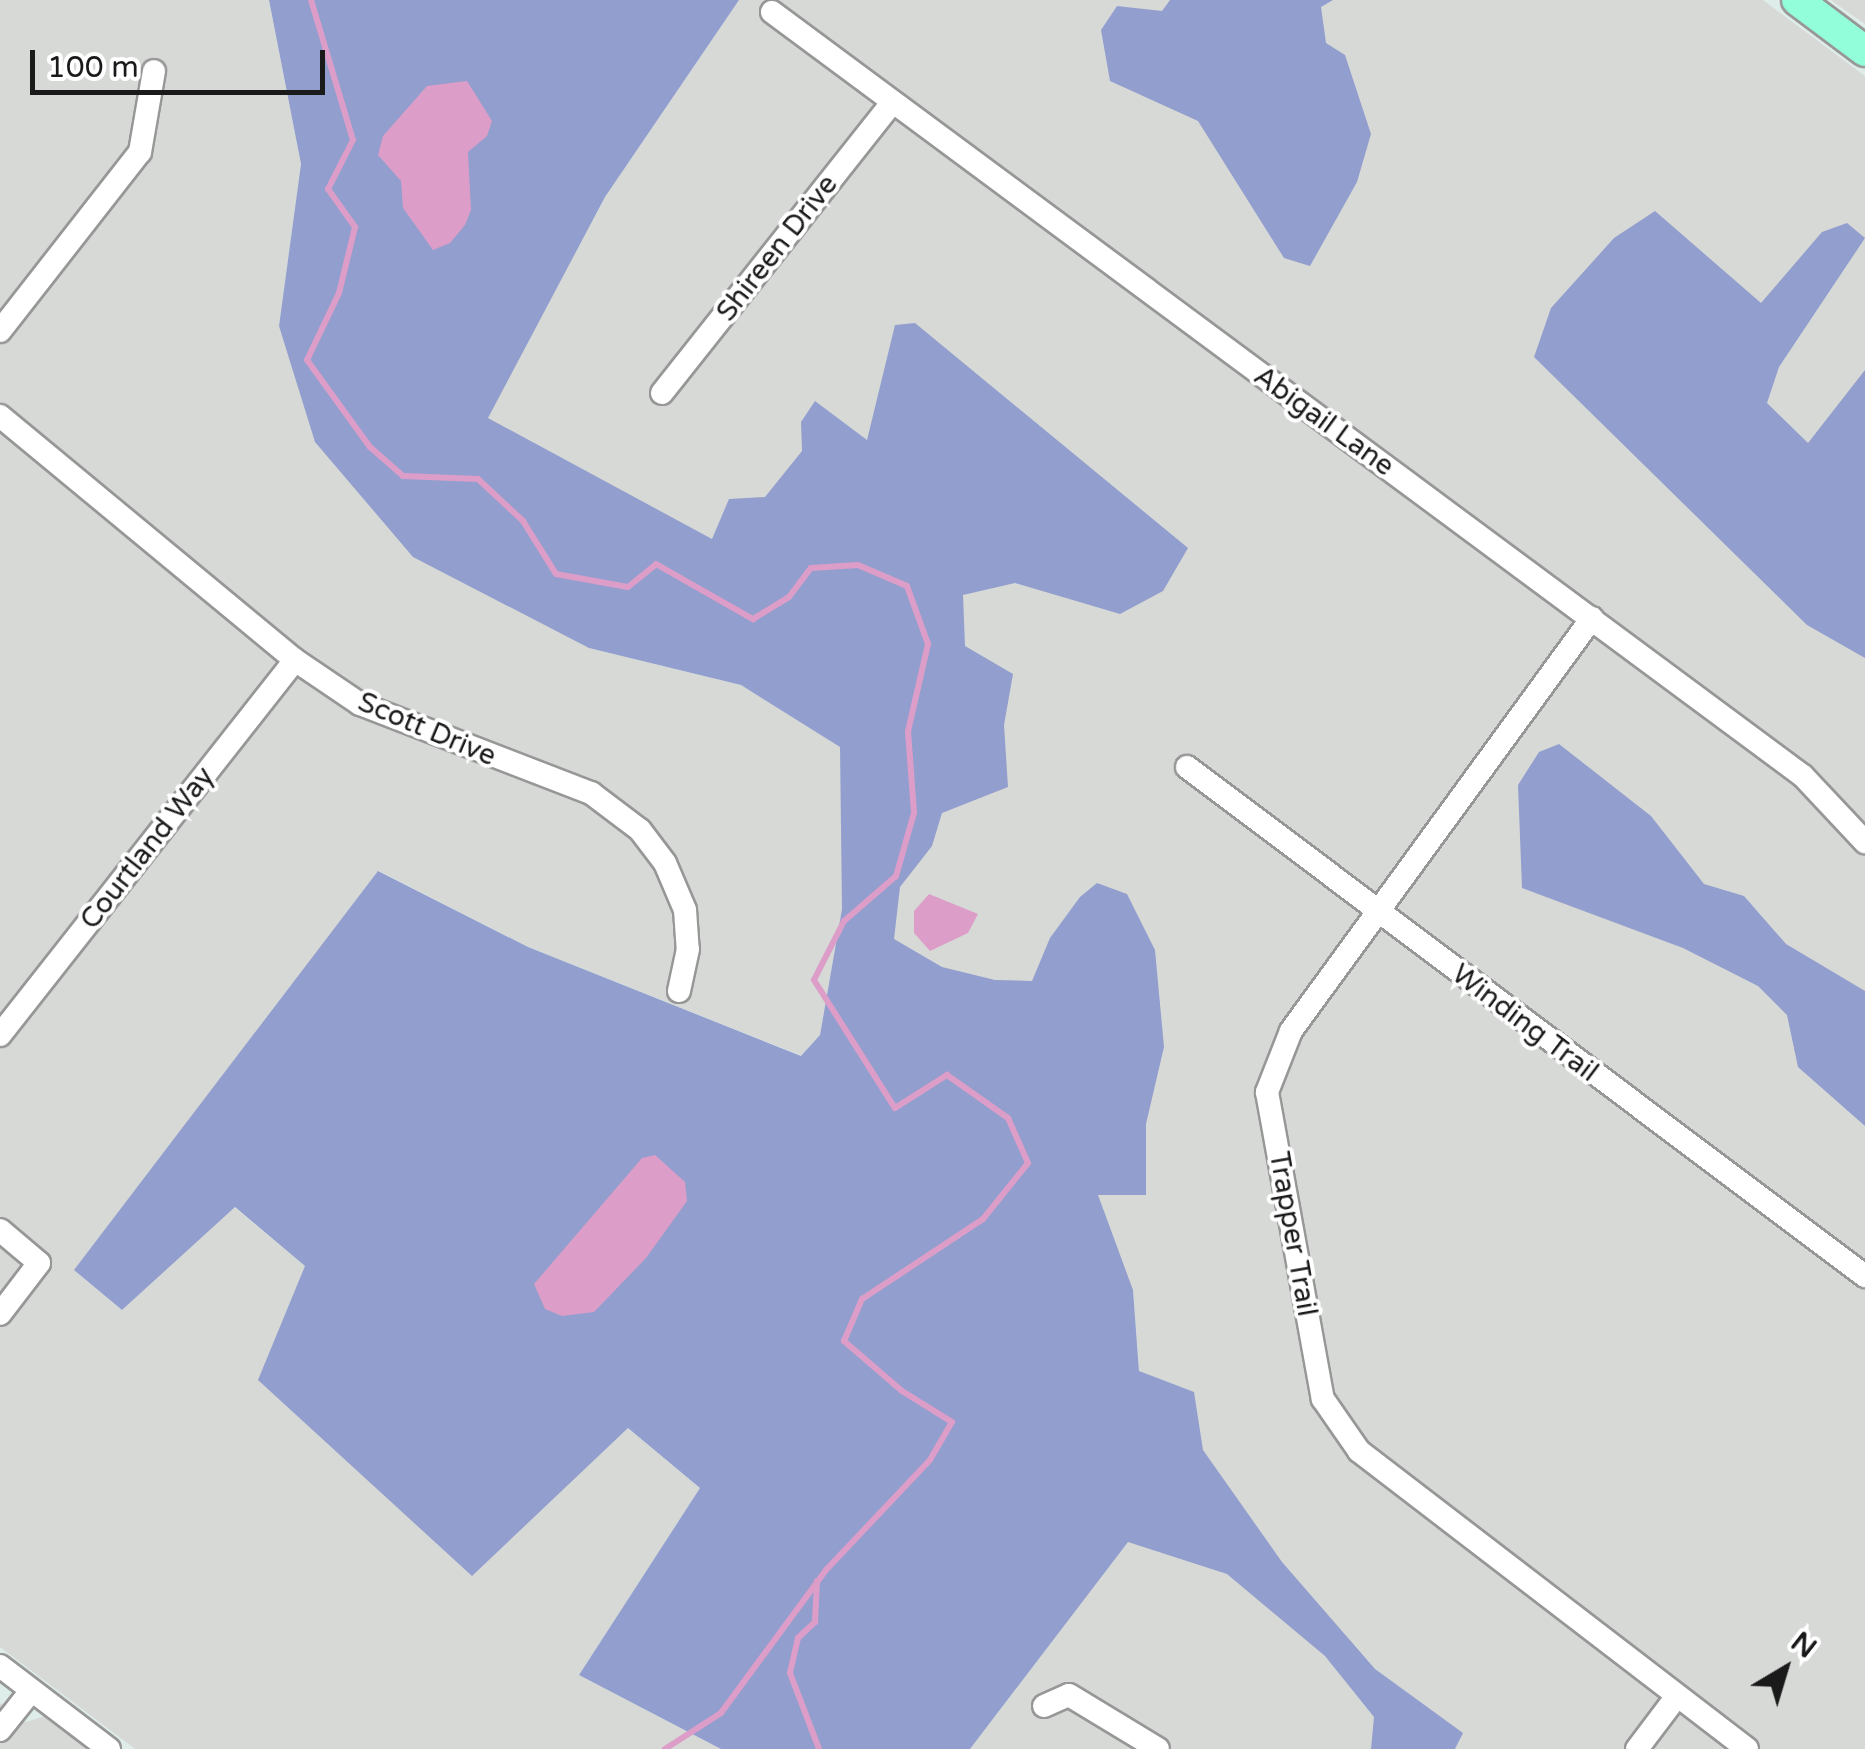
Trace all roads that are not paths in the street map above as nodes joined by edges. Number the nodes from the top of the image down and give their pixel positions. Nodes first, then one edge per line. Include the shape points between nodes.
1 (1797, 0) edge
2 (772, 12) dead end
3 (1865, 51) edge
4 (154, 70) dead end
5 (892, 103) junction
6 (0, 330) edge
7 (662, 392) dead end
8 (0, 416) edge
9 (1592, 618) junction
10 (295, 660) junction
11 (1187, 767) dead end
12 (1865, 842) edge
13 (1375, 910) junction
14 (680, 991) dead end
15 (0, 1035) edge
16 (0, 1230) edge
17 (1865, 1276) edge
18 (0, 1314) edge
19 (0, 1666) edge
20 (31, 1690) junction
21 (1677, 1696) junction
22 (1044, 1706) dead end
23 (0, 1730) edge
24 (109, 1749) edge
25 (1158, 1749) edge
26 (1637, 1749) edge
27 (1748, 1749) edge

1 - 3 main road
2 - 5 street, Abigail Lane
4 - 6 street via 140,152
5 - 7 street, Shireen Drive
5 - 9 street, Abigail Lane
8 - 10 street, Scott Drive
9 - 12 street, Abigail Lane via 1803,776
9 - 13 street, Trapper Trail
10 - 14 street, Scott Drive via 360,704 591,793 640,830 665,864 685,910 688,949
10 - 15 street, Courtland Way
11 - 13 street, Winding Trail
13 - 17 street, Winding Trail
13 - 21 street, Trapper Trail via 1291,1030 1268,1092 1323,1398 1359,1451
16 - 18 street via 39,1262
19 - 20 street
20 - 23 street
20 - 24 street
21 - 26 street
21 - 27 street, Trapper Trail
22 - 25 street via 1069,1695

